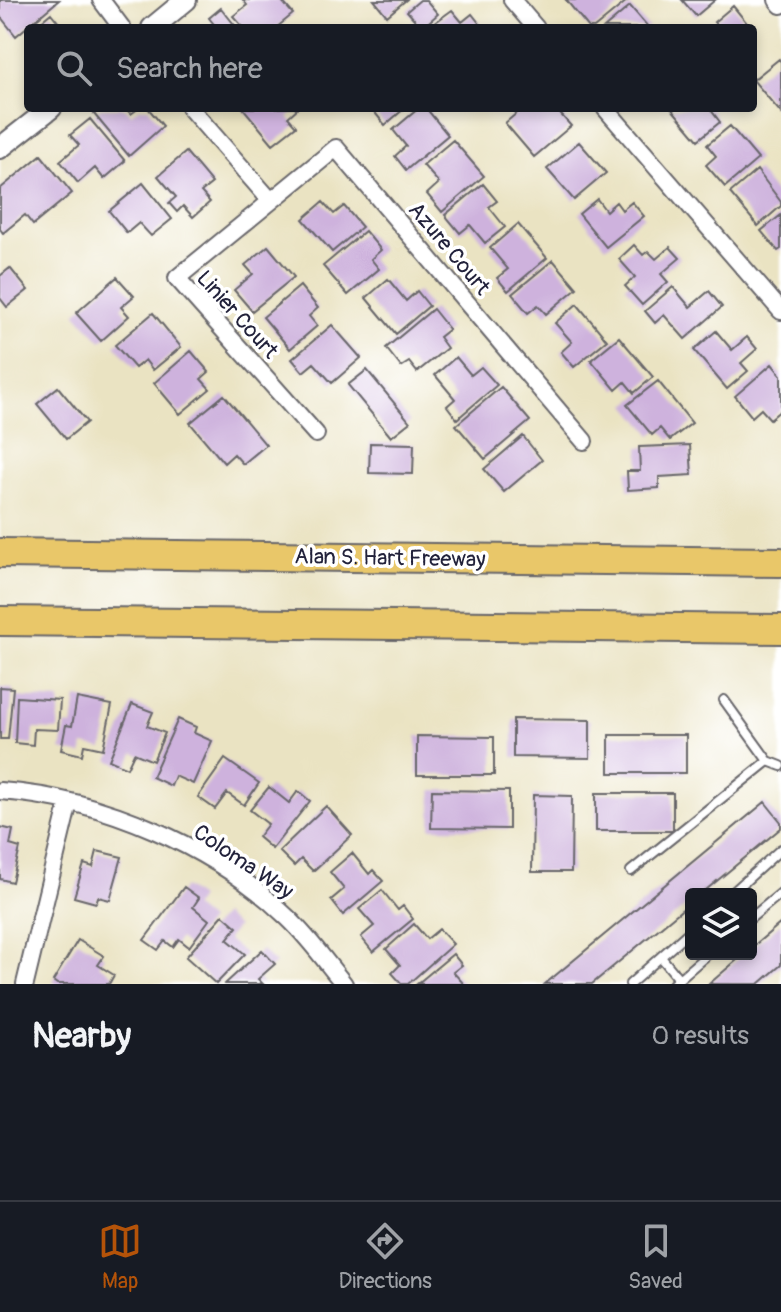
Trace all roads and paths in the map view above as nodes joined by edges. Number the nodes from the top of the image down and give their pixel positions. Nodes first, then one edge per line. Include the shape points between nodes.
1 (101, 0) edge
2 (186, 0) edge
3 (512, 0) edge
4 (777, 0) edge
5 (781, 5) edge
6 (119, 24) edge
7 (157, 24) edge
8 (533, 24) edge
9 (46, 112) edge
10 (193, 112) edge
11 (608, 112) edge
12 (0, 148) edge
13 (271, 201) junction
14 (781, 311) edge
15 (316, 434) dead end
16 (584, 441) dead end
17 (0, 553) edge
18 (781, 562) edge
19 (0, 621) edge
20 (781, 629) edge
21 (724, 700) dead end
22 (768, 761) junction
23 (781, 766) edge
24 (0, 791) edge
25 (69, 802) junction
26 (781, 849) edge
27 (631, 871) dead end
28 (738, 888) edge
29 (781, 893) edge
30 (757, 913) edge
31 (685, 935) edge
32 (661, 957) junction
33 (701, 960) edge
34 (676, 981) edge
35 (25, 984) edge
36 (344, 984) edge
37 (630, 984) edge

1 - 6 street
2 - 7 street
3 - 8 street
4 - 5 street
9 - 12 street
10 - 13 street
11 - 14 street
13 - 15 street, Linier Court via 177,278
13 - 16 street, Azure Court via 336,148
17 - 18 highway, Alan S. Hart Freeway
19 - 20 highway
21 - 22 lane
22 - 23 lane
22 - 27 lane
24 - 25 street, Coloma Way
25 - 35 street
25 - 36 street, Coloma Way via 137,823 195,849 289,918
26 - 28 lane
29 - 30 lane
31 - 32 lane
32 - 34 lane
32 - 37 lane
33 - 34 lane

